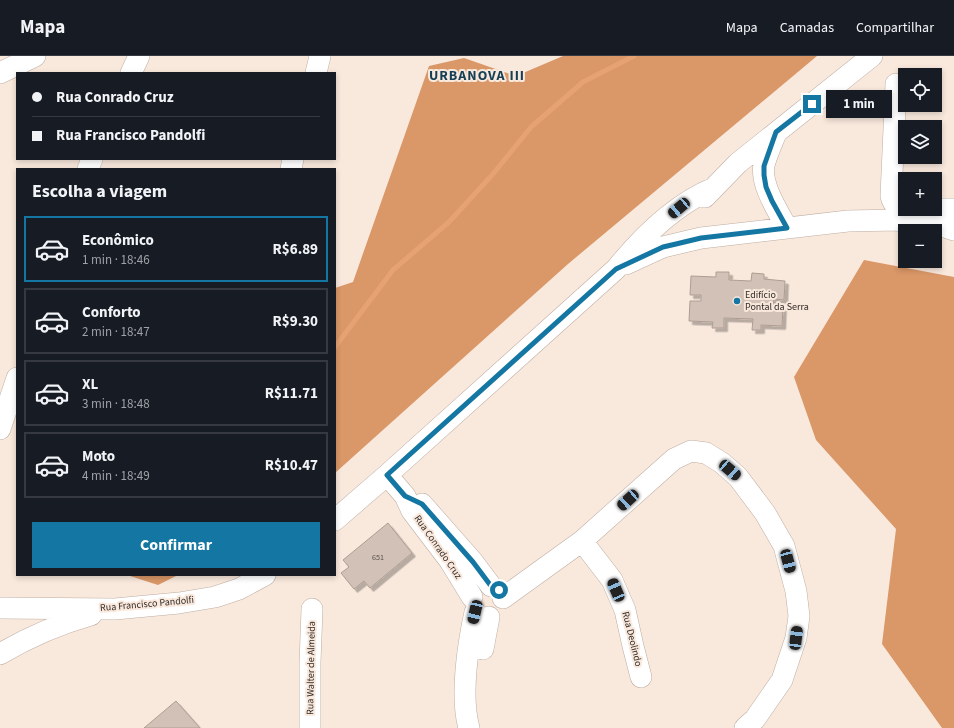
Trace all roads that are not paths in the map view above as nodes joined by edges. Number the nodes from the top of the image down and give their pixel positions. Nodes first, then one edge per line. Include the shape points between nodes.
1 (35, 56) edge
2 (139, 56) edge
3 (320, 56) edge
4 (872, 56) edge
5 (6, 70) edge
6 (131, 72) edge
7 (316, 72) edge
8 (896, 84) dead end
9 (776, 132) junction
10 (738, 163) junction
11 (764, 175) junction
12 (714, 188) junction
13 (942, 209) edge
14 (954, 209) edge
15 (897, 210) edge
16 (787, 228) junction
17 (954, 230) edge
18 (663, 247) junction
19 (616, 269) junction
20 (16, 381) edge
21 (0, 429) edge
22 (387, 475) junction
23 (405, 496) junction
24 (336, 519) edge
25 (582, 541) junction
26 (263, 576) edge
27 (497, 592) junction
28 (0, 608) edge
29 (115, 609) junction
30 (312, 609) dead end
31 (479, 609) junction
32 (0, 654) edge
33 (641, 677) dead end
34 (750, 724) edge
35 (310, 728) edge
36 (469, 728) edge

1 - 5 street
2 - 6 street
3 - 7 street
4 - 9 street
8 - 15 street via 891,196
9 - 10 street
9 - 11 street via 764,166
10 - 11 street
10 - 12 street
11 - 16 street via 772,201
12 - 18 street
12 - 19 street via 699,194 679,208 631,251
13 - 14 street
15 - 16 street via 848,221
15 - 17 street
16 - 18 street via 701,238
18 - 19 street
19 - 22 street
20 - 21 street
22 - 23 street, Rua Conrado Cruz
22 - 24 street
23 - 27 street, Rua Conrado Cruz via 422,504
23 - 31 street, Rua Conrado Cruz via 412,511 450,561
25 - 27 street
25 - 33 street, Rua Deolindo via 615,586 625,610
25 - 34 street via 674,459 691,451 706,453 738,477 765,513 784,546 796,591 799,616 796,638 782,680
26 - 29 street, Rua Francisco Pandolfi via 215,597
27 - 31 street via 482,586 477,589
27 - 31 street via 501,609 497,614
28 - 29 street, Rua Francisco Pandolfi
29 - 32 street via 39,633
30 - 35 street, Rua Walter de Almeida
31 - 36 street via 470,632 465,691

